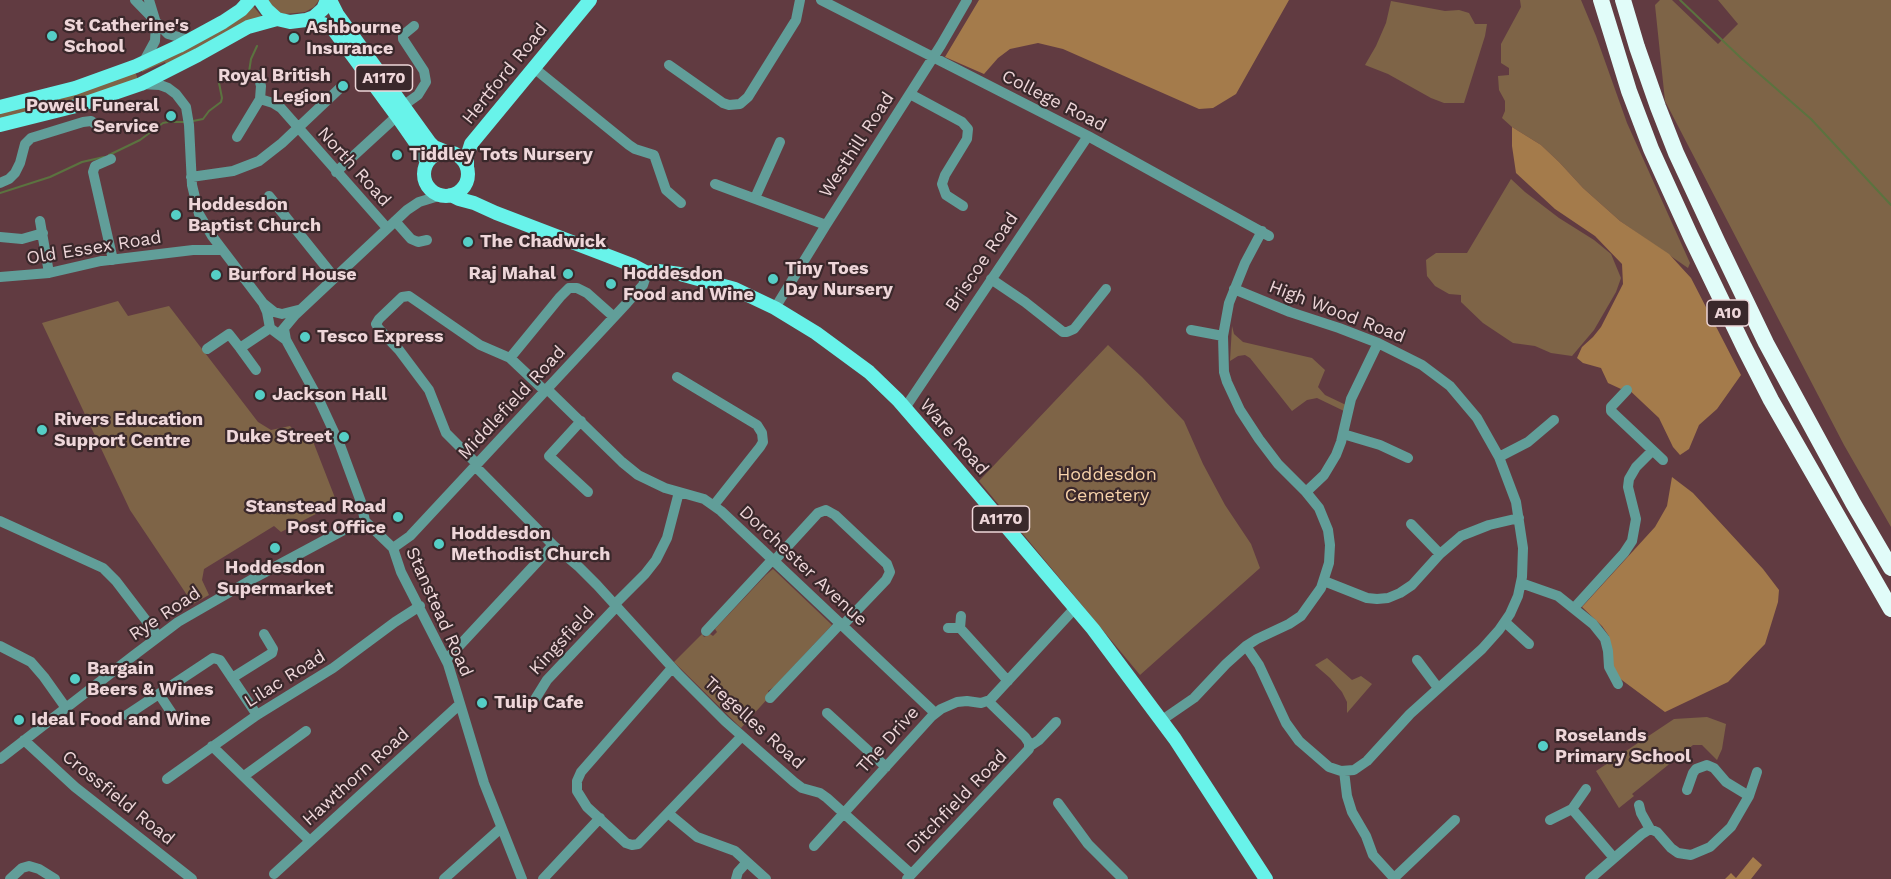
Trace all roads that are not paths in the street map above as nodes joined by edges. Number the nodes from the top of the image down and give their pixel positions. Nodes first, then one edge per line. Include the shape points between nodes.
1 (135, 0) edge
2 (149, 0) edge
3 (250, 0) edge
4 (260, 0) edge
5 (329, 0) edge
6 (590, 0) edge
7 (800, 0) edge
8 (821, 0) edge
9 (967, 0) edge
10 (1601, 0) edge
11 (1623, 0) edge
12 (314, 17) junction
13 (277, 19) junction
14 (156, 23) junction
15 (414, 26) dead end
16 (189, 40) junction
17 (933, 58) junction
18 (143, 63) junction
19 (669, 65) dead end
20 (534, 68) junction
21 (258, 75) dead end
22 (141, 84) junction
23 (339, 89) dead end
24 (910, 94) junction
25 (260, 99) junction
26 (0, 107) edge
27 (400, 111) junction
28 (0, 125) edge
29 (96, 125) dead end
30 (298, 129) junction
31 (1088, 136) junction
32 (237, 137) dead end
33 (780, 142) dead end
34 (471, 144) junction
35 (446, 151) junction
36 (111, 159) dead end
37 (427, 162) junction
38 (467, 165) junction
39 (336, 172) junction
40 (191, 177) junction
41 (467, 182) junction
42 (0, 183) edge
43 (715, 184) dead end
44 (446, 195) junction
45 (269, 196) dead end
46 (755, 198) junction
47 (474, 203) junction
48 (681, 203) dead end
49 (963, 206) dead end
50 (391, 224) junction
51 (826, 225) junction
52 (209, 232) junction
53 (0, 237) edge
54 (427, 240) dead end
55 (193, 250) junction
56 (222, 250) junction
57 (113, 260) junction
58 (49, 273) junction
59 (647, 273) junction
60 (0, 277) edge
61 (334, 277) junction
62 (991, 279) junction
63 (1106, 289) dead end
64 (1234, 289) junction
65 (263, 303) junction
66 (775, 308) junction
67 (302, 309) junction
68 (614, 317) junction
69 (379, 329) joint
70 (1191, 330) dead end
71 (279, 333) junction
72 (1223, 336) junction
73 (1378, 343) junction
74 (240, 348) junction
75 (207, 349) dead end
76 (510, 358) junction
77 (256, 370) dead end
78 (677, 377) dead end
79 (546, 390) junction
80 (1627, 390) dead end
81 (905, 408) junction
82 (1554, 420) dead end
83 (581, 421) junction
84 (1343, 434) junction
85 (1652, 451) junction
86 (1408, 458) dead end
87 (1499, 458) junction
88 (1663, 460) dead end
89 (476, 465) junction
90 (588, 492) dead end
91 (679, 492) junction
92 (1306, 492) junction
93 (714, 506) junction
94 (1519, 518) junction
95 (0, 521) edge
96 (365, 521) junction
97 (1411, 524) dead end
98 (553, 545) junction
99 (393, 548) junction
100 (1440, 554) junction
101 (773, 561) junction
102 (1891, 568) edge
103 (1324, 581) junction
104 (1521, 583) junction
105 (616, 605) junction
106 (420, 606) junction
107 (1075, 608) junction
108 (1574, 608) junction
109 (1891, 609) edge
110 (961, 616) dead end
111 (1505, 622) junction
112 (841, 625) junction
113 (948, 628) dead end
114 (960, 628) junction
115 (706, 631) dead end
116 (264, 634) dead end
117 (159, 636) junction
118 (1529, 644) dead end
119 (0, 646) edge
120 (1246, 646) junction
121 (446, 660) junction
122 (1417, 660) dead end
123 (672, 668) junction
124 (232, 678) junction
125 (1008, 681) junction
126 (1618, 684) dead end
127 (1438, 688) junction
128 (159, 694) junction
129 (770, 698) dead end
130 (534, 701) dead end
131 (988, 701) junction
132 (460, 704) junction
133 (66, 708) junction
134 (827, 713) dead end
135 (935, 713) junction
136 (127, 715) dead end
137 (257, 715) junction
138 (175, 718) dead end
139 (1162, 720) junction
140 (1056, 722) dead end
141 (306, 731) dead end
142 (742, 736) junction
143 (24, 740) junction
144 (212, 746) junction
145 (1030, 746) junction
146 (0, 759) edge
147 (886, 767) junction
148 (1344, 771) junction
149 (1757, 772) dead end
150 (244, 776) junction
151 (167, 778) dead end
152 (1586, 789) dead end
153 (1688, 790) dead end
154 (1749, 796) junction
155 (1058, 803) dead end
156 (1639, 806) dead end
157 (1572, 809) junction
158 (668, 813) junction
159 (844, 813) junction
160 (600, 818) junction
161 (1455, 820) dead end
162 (1550, 820) dead end
163 (501, 828) junction
164 (1650, 829) junction
165 (310, 841) junction
166 (814, 846) dead end
167 (1614, 858) junction
168 (747, 862) junction
169 (274, 874) dead end
170 (909, 877) edge
171 (10, 879) edge
172 (55, 879) edge
173 (192, 879) edge
174 (444, 879) edge
175 (522, 879) edge
176 (543, 879) edge
177 (736, 879) edge
178 (766, 879) edge
179 (1124, 879) edge
180 (1266, 879) edge
181 (1394, 879) edge
182 (1590, 879) edge

1 - 14 street
2 - 14 street
3 - 16 main road via 234,15
4 - 13 main road
5 - 12 main road
5 - 27 main road, A1170
6 - 20 main road, Hertford Road
7 - 19 street via 796,20 740,104 723,103
8 - 17 street, College Road
9 - 17 street, Westhill Road
10 - 109 highway, A10 via 1629,91 1691,237 1771,400
11 - 102 highway, A10 via 1658,108 1717,241 1766,343
12 - 13 main road via 290,22
12 - 27 main road, A1170 via 331,27
13 - 22 main road via 248,27
14 - 16 street via 173,36
14 - 18 street via 155,41
15 - 27 street via 402,37 426,82
16 - 18 main road
17 - 24 street, Westhill Road
17 - 31 street, College Road
18 - 26 main road via 75,88
20 - 34 main road, Hertford Road
20 - 48 street via 629,145 654,155 666,190
21 - 25 street
22 - 28 main road via 80,105
22 - 40 street via 168,88 183,100 188,112
23 - 30 street
24 - 49 street via 968,129 967,139 942,184 946,195
24 - 51 street, Westhill Road
25 - 30 street, North Road via 277,105
25 - 32 street
27 - 35 main road, A1170 via 434,147
27 - 37 main road, A1170
27 - 39 street
29 - 42 street via 83,122 31,138 15,173
30 - 39 street, North Road
30 - 40 street via 253,164
31 - 62 street, Briscoe Road
31 - 64 street, College Road via 1266,234
33 - 46 street
34 - 35 main road, Hertford Road
34 - 38 main road, Hertford Road
35 - 37 main road
35 - 38 main road via 460,156
36 - 57 street via 95,166 93,172
37 - 44 main road via 424,175 430,189
38 - 41 main road
39 - 50 street, North Road
40 - 52 street via 196,208
41 - 44 main road via 458,193
41 - 47 main road
43 - 46 street
44 - 47 main road, Ware Road / A1170
44 - 50 street via 419,202
45 - 61 street
46 - 51 street
47 - 59 main road, Ware Road / A1170
50 - 54 street, North Road via 411,239
50 - 61 street
51 - 66 street, Westhill Road
52 - 55 street
52 - 56 street
53 - 58 street via 22,239 41,227
55 - 56 street, Old Essex Road
55 - 57 street, Old Essex Road
56 - 65 street
57 - 58 street, Old Essex Road
58 - 60 street, Old Essex Road
59 - 66 main road, Ware Road / A1170 via 669,272 709,281
59 - 68 street, Middlefield Road via 643,285
61 - 67 street
62 - 63 street via 1063,332 1074,329
62 - 81 street, Briscoe Road
64 - 72 street
64 - 73 street, High Wood Road
65 - 67 street via 278,314
65 - 71 street
66 - 81 main road, Ware Road / A1170 via 846,353
67 - 71 street
68 - 76 street via 587,293 569,288
68 - 79 street, Middlefield Road
69 - 76 street, Dorchester Avenue via 379,319 407,296 480,345
69 - 89 street, Tregelles Road via 425,385 446,433
70 - 72 street
71 - 74 street
71 - 96 street via 334,432
72 - 92 street via 1224,372 1240,410 1268,452
73 - 84 street via 1352,399
73 - 87 street, High Wood Road via 1422,365 1450,386 1477,418
74 - 75 street via 229,334
74 - 77 street
76 - 79 street, Dorchester Avenue
78 - 93 street via 757,424 762,433 760,447
79 - 83 street, Dorchester Avenue
79 - 89 street, Middlefield Road
80 - 85 street via 1611,406 1611,411
81 - 107 main road, Ware Road / A1170
82 - 87 street via 1528,442
83 - 90 street via 549,456
83 - 91 street, Dorchester Avenue via 631,469 655,484
84 - 86 street
84 - 92 street via 1330,466
85 - 88 street
85 - 108 street via 1629,479 1636,519 1632,541
87 - 94 street, High Wood Road
89 - 98 street, Tregelles Road
89 - 99 street, Middlefield Road via 408,538
91 - 93 street, Dorchester Avenue
91 - 105 street, Kingsfield via 667,538 656,560
92 - 103 street via 1319,508 1329,536
93 - 101 street, Dorchester Avenue
94 - 100 street via 1467,533
94 - 104 street, High Wood Road
95 - 117 street via 103,568
96 - 99 street, Stanstead Road
96 - 117 street, Rye Road via 206,605
97 - 100 street
98 - 105 street, Tregelles Road
98 - 121 street
99 - 106 street, Stanstead Road
100 - 103 street via 1412,585 1388,598 1367,598
101 - 112 street, Dorchester Avenue
101 - 112 street via 818,513 826,510 835,514 887,564 890,572
101 - 115 street
103 - 120 street via 1295,621
104 - 108 street via 1554,594
104 - 111 street, High Wood Road
105 - 123 street, Tregelles Road
105 - 130 street, Kingsfield via 547,680
106 - 121 street, Stanstead Road
106 - 137 street, Lilac Road via 333,668
107 - 125 street
107 - 139 main road, Ware Road / A1170
108 - 126 street via 1603,635 1609,667
110 - 114 street
111 - 118 street
111 - 127 street, High Wood Road via 1482,649
112 - 129 street
112 - 135 street, Dorchester Avenue
113 - 114 street
114 - 125 street
116 - 124 street via 272,653
117 - 133 street, Rye Road
119 - 133 street via 31,662
120 - 139 street via 1194,698
120 - 148 street via 1292,732 1326,765
121 - 132 street, Stanstead Road
122 - 127 street
123 - 142 street, Tregelles Road
123 - 160 street via 578,777 579,796
124 - 128 street via 220,660 213,658
124 - 137 street
125 - 131 street
127 - 148 street, High Wood Road via 1367,761
128 - 136 street
128 - 138 street
131 - 135 street, The Drive via 957,702
131 - 145 street, Ditchfield Road via 1025,736
132 - 163 street, Stanstead Road
132 - 165 street, Hawthorn Road
133 - 143 street, Rye Road
134 - 147 street
135 - 147 street, The Drive
137 - 144 street, Lilac Road
139 - 180 main road, Ware Road / A1170
140 - 145 street, Ditchfield Road
141 - 150 street
142 - 158 street
142 - 159 street, Tregelles Road via 794,782 824,795
143 - 146 street, Rye Road
143 - 173 street, Crossfield Road via 75,787
144 - 150 street
144 - 151 street, Lilac Road
145 - 170 street, Ditchfield Road
147 - 159 street, The Drive
148 - 181 street via 1352,812 1373,855
149 - 154 street
150 - 165 street
152 - 157 street
153 - 154 street via 1696,769 1707,765
154 - 164 street via 1725,834 1698,853 1678,853
155 - 179 street via 1088,844
156 - 164 street
157 - 162 street
157 - 167 street
158 - 160 street via 632,845
158 - 168 street via 697,837 731,849
159 - 166 street, The Drive
159 - 170 street, Tregelles Road
160 - 176 street
161 - 181 street
163 - 174 street
163 - 175 street, Stanstead Road
164 - 167 street
165 - 169 street, Hawthorn Road
167 - 182 street
168 - 177 street
168 - 178 street
171 - 172 street via 29,866

